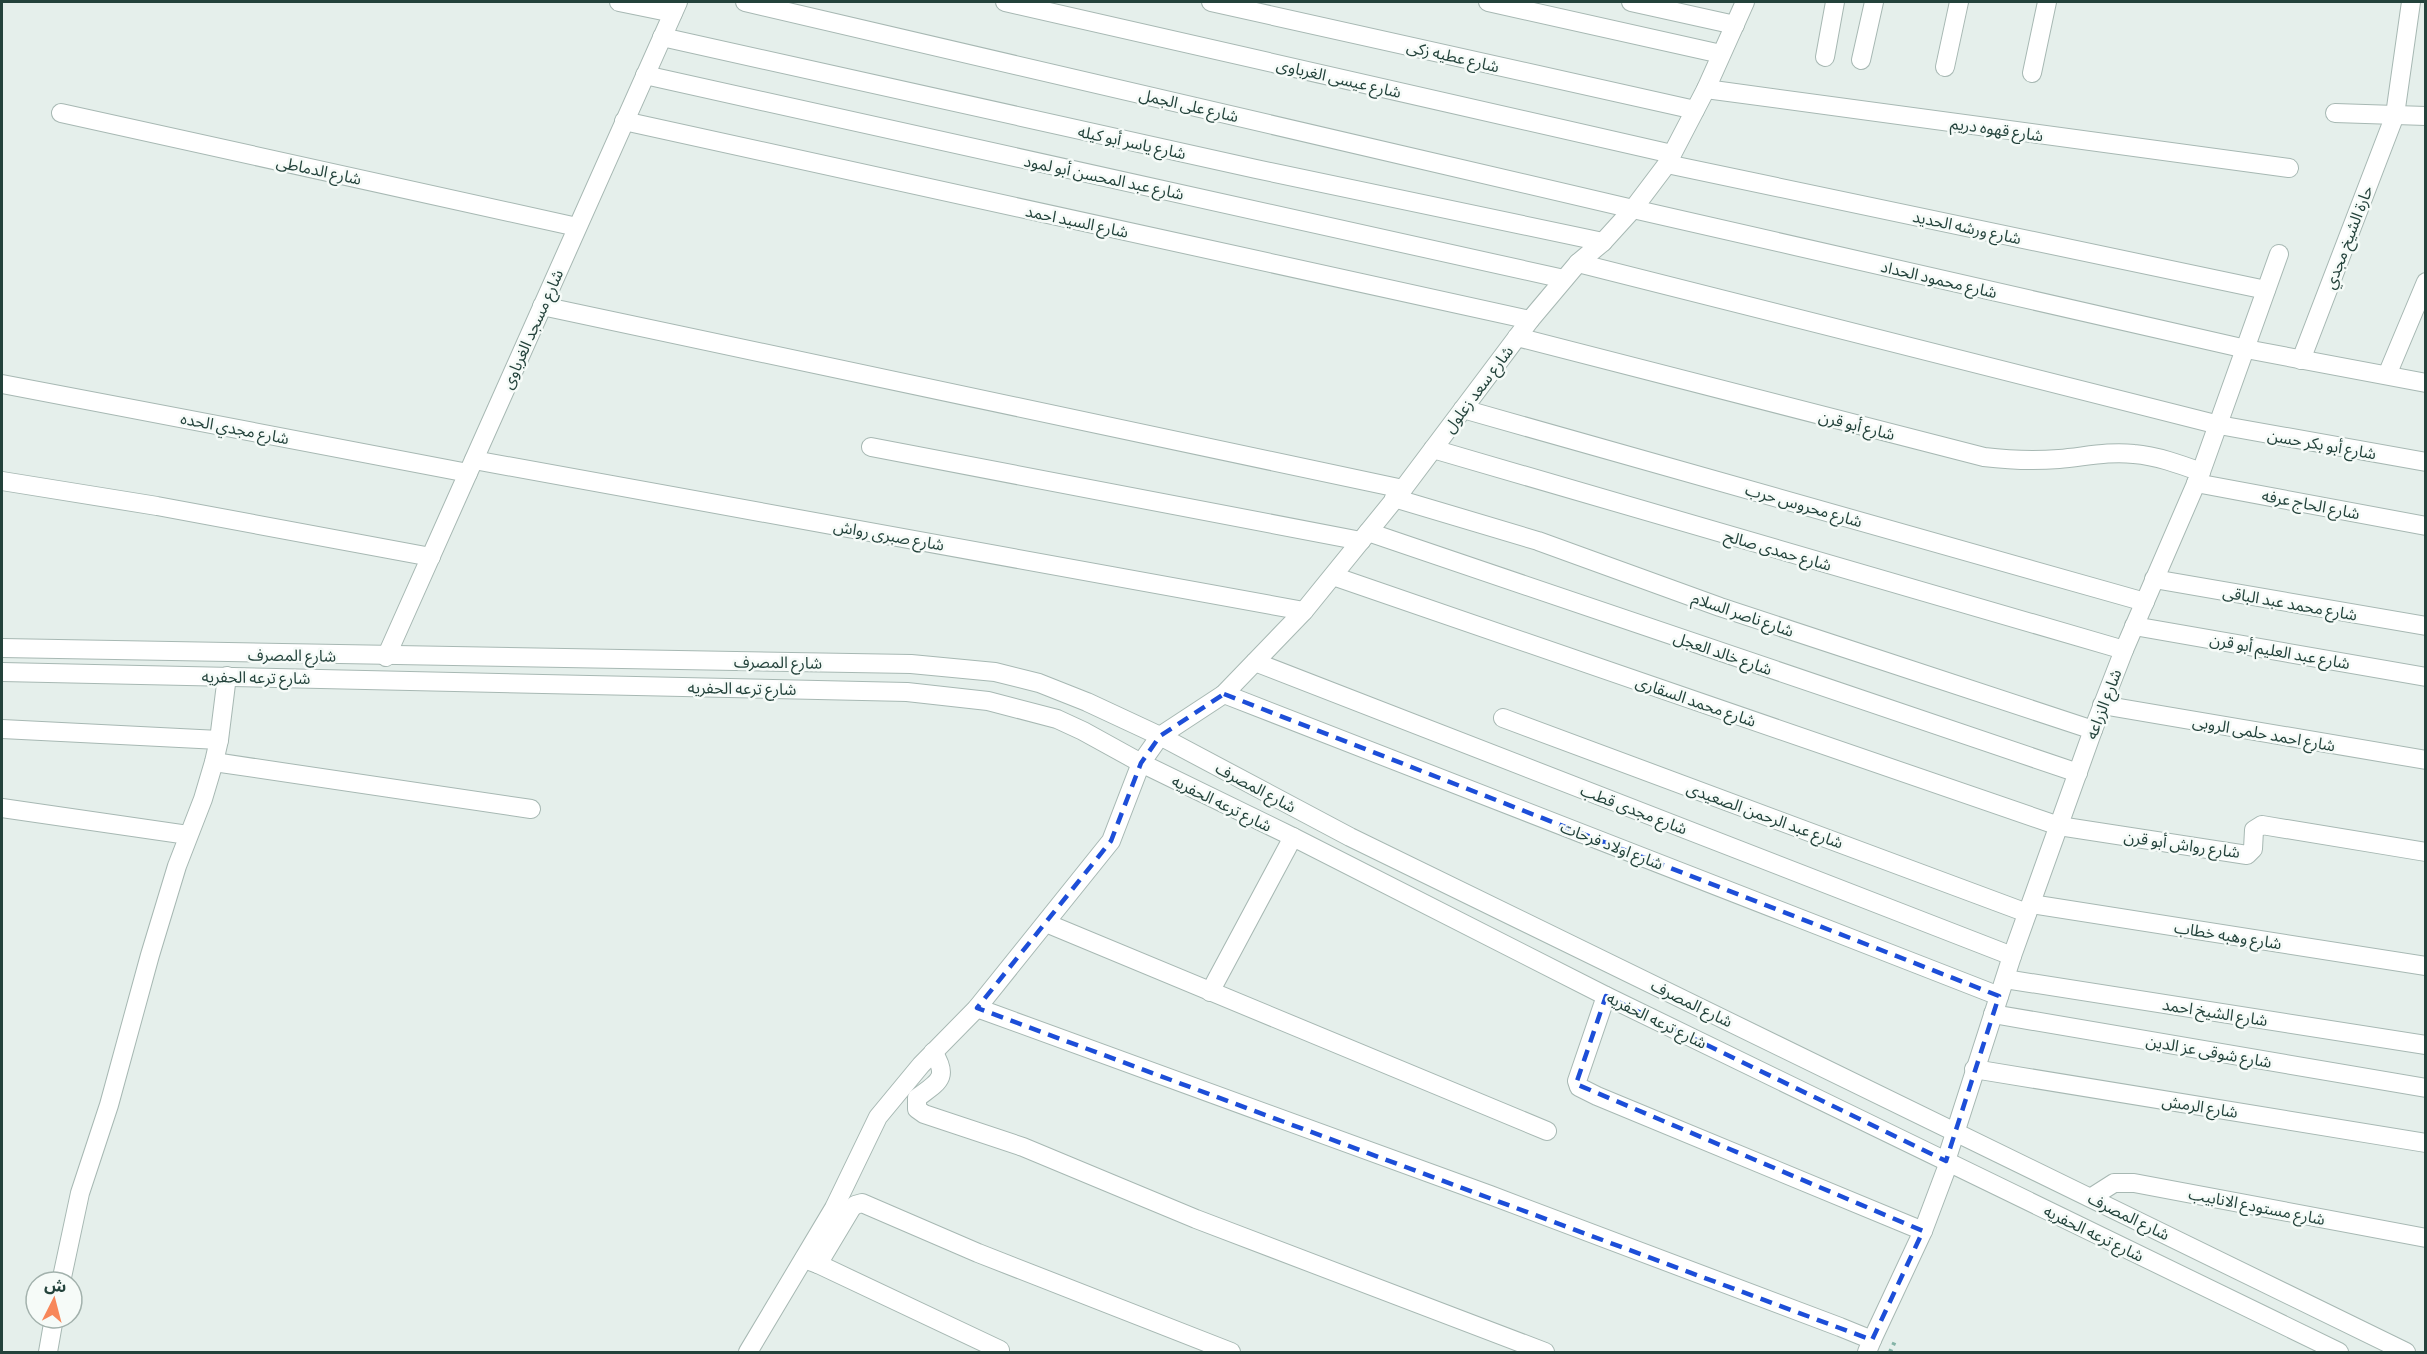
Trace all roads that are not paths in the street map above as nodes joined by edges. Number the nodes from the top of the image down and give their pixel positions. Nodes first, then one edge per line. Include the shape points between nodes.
1 (619, 2) edge
2 (745, 2) edge
3 (1005, 2) edge
4 (1211, 2) edge
5 (1488, 2) edge
6 (1631, 2) edge
7 (1745, 2) edge
8 (1835, 2) edge
9 (1874, 2) edge
10 (1959, 2) edge
11 (2047, 2) edge
12 (2411, 2) edge
13 (675, 7) edge
14 (1735, 25) junction
15 (662, 37) junction
16 (1721, 54) junction
17 (1825, 57) dead end
18 (1861, 60) dead end
19 (1945, 67) dead end
20 (2032, 72) dead end
21 (645, 75) junction
22 (1706, 89) junction
23 (1695, 110) junction
24 (61, 113) dead end
25 (2335, 113) dead end
26 (2395, 116) junction
27 (2426, 116) edge
28 (624, 121) junction
29 (1670, 159) junction
30 (2289, 168) dead end
31 (1633, 209) junction
32 (577, 227) junction
33 (1603, 242) junction
34 (2279, 254) dead end
35 (1578, 263) junction
36 (1564, 279) junction
37 (2426, 282) edge
38 (2266, 290) junction
39 (542, 306) junction
40 (1530, 320) junction
41 (1517, 337) junction
42 (2246, 349) junction
43 (2301, 360) junction
44 (2387, 375) junction
45 (2426, 383) edge
46 (2, 384) edge
47 (1463, 409) junction
48 (2219, 425) junction
49 (871, 447) dead end
50 (1433, 449) junction
51 (2426, 462) edge
52 (471, 466) junction
53 (2199, 477) junction
54 (2, 481) edge
55 (1399, 494) junction
56 (2426, 526) edge
57 (1365, 536) junction
58 (430, 557) junction
59 (1333, 576) junction
60 (2154, 579) junction
61 (2145, 602) junction
62 (1304, 611) junction
63 (2134, 626) junction
64 (2426, 626) edge
65 (2, 648) edge
66 (2124, 650) junction
67 (386, 657) junction
68 (1255, 662) junction
69 (2, 672) edge
70 (227, 676) junction
71 (2426, 677) edge
72 (1224, 694) junction
73 (2102, 705) junction
74 (1503, 718) dead end
75 (2, 729) edge
76 (2092, 730) junction
77 (1160, 736) junction
78 (219, 740) junction
79 (2426, 760) edge
80 (214, 762) junction
81 (1141, 763) junction
82 (2078, 773) junction
83 (2, 808) edge
84 (531, 809) dead end
85 (2059, 826) junction
86 (188, 835) junction
87 (1293, 837) junction
88 (2426, 852) edge
89 (2029, 909) junction
90 (1046, 923) junction
91 (2012, 956) junction
92 (2426, 966) edge
93 (2002, 987) junction
94 (1210, 992) junction
95 (1606, 996) junction
96 (977, 1008) junction
97 (1993, 1014) junction
98 (2426, 1045) edge
99 (933, 1052) junction
100 (1974, 1069) junction
101 (2426, 1088) edge
102 (1955, 1130) junction
103 (1547, 1131) dead end
104 (2426, 1143) edge
105 (1947, 1162) junction
106 (2092, 1197) junction
107 (1923, 1231) junction
108 (2426, 1238) edge
109 (811, 1262) junction
110 (64, 1270) edge
111 (52, 1330) edge
112 (1869, 1346) edge
113 (1000, 1350) dead end
114 (48, 1353) edge
115 (748, 1353) edge
116 (1231, 1353) edge
117 (1545, 1353) edge
118 (2339, 1353) edge
119 (2406, 1353) edge

1 - 13 street
2 - 31 street, شارع على الجمل
3 - 29 street, شارع عيسى الغرباوى
4 - 23 street, شارع عطيه زكى
5 - 16 street
6 - 14 street
7 - 14 street, شارع سعد زعلول
8 - 17 street
9 - 18 street
10 - 19 street
11 - 20 street
12 - 26 street, حارة الشيخ مجدي
13 - 15 street, شارع مسجد الغرباوى
14 - 16 street, شارع سعد زعلول
15 - 21 street, شارع مسجد الغرباوى
15 - 33 street, شارع ياسر أبو كيله
16 - 22 street, شارع سعد زعلول
21 - 28 street, شارع مسجد الغرباوى
21 - 36 street, شارع عبد المحسن أبو لمود
22 - 23 street, شارع سعد زعلول
22 - 30 street, شارع قهوه دريم
23 - 29 street, شارع سعد زعلول
24 - 32 street, شارع الدماطى
25 - 26 street
26 - 27 street
26 - 43 street, حارة الشيخ مجدي
28 - 32 street, شارع مسجد الغرباوى
28 - 40 street, شارع السيد احمد
29 - 31 street, شارع سعد زعلول
29 - 38 street, شارع ورشه الحديد
31 - 33 street, شارع سعد زعلول
31 - 42 street, شارع محمود الحداد
32 - 39 street, شارع مسجد الغرباوى
33 - 35 street, شارع سعد زعلول
34 - 38 street, شارع الزراعه
35 - 36 street, شارع سعد زعلول
35 - 48 street, شارع أبو بكر حسن
36 - 40 street, شارع سعد زعلول
37 - 44 street
38 - 42 street, شارع الزراعه
39 - 52 street, شارع مسجد الغرباوى
39 - 55 street, شارع ناصر السلام
40 - 41 street, شارع سعد زعلول
41 - 47 street, شارع سعد زعلول
41 - 53 street, شارع أبو قرن via 1984,457 2043,460 2096,453 2133,454 2169,460
42 - 43 street, شارع محمود الحداد
42 - 48 street, شارع الزراعه
43 - 44 street, شارع محمود الحداد
44 - 45 street, شارع محمود الحداد
46 - 52 street, شارع مجدي الحده
47 - 50 street, شارع سعد زعلول
47 - 61 street, شارع محروس حرب
48 - 51 street, شارع أبو بكر حسن
48 - 53 street, شارع الزراعه
49 - 57 street, شارع خالد العجل
50 - 55 street, شارع سعد زعلول
50 - 66 street, شارع حمدى صالح
52 - 58 street, شارع مسجد الغرباوى
52 - 62 street, شارع صبرى رواش
53 - 56 street, شارع الحاج عرفه
53 - 60 street, شارع الزراعه
54 - 58 street
55 - 57 street, شارع سعد زعلول
55 - 76 street, شارع ناصر السلام via 1720,607
57 - 59 street, شارع سعد زعلول
57 - 82 street, شارع خالد العجل
58 - 67 street, شارع مسجد الغرباوى
59 - 62 street, شارع سعد زعلول
59 - 85 street, شارع محمد السقارى
60 - 61 street, شارع الزراعه
60 - 64 street, شارع محمد عبد الباقى
61 - 63 street, شارع الزراعه
62 - 68 street, شارع سعد زعلول
63 - 66 street, شارع الزراعه
63 - 71 street, شارع عبد العليم أبو قرن
65 - 67 street, شارع المصرف
66 - 73 street, شارع الزراعه
67 - 77 street, شارع المصرف via 958,667 1039,683
68 - 72 street, شارع سعد زعلول
68 - 91 street, شارع مجدى قطب
69 - 70 street, شارع ترعه الحفريه
70 - 78 street
70 - 81 street, شارع ترعه الحفريه via 943,694 988,700 1057,719
72 - 77 street, شارع سعد زعلول
72 - 93 street, شارع اولاد فرحات
73 - 76 street, شارع الزراعه
73 - 79 street, شارع احمد حلمى الروبى
74 - 89 street, شارع عبد الرحمن الصعيدى
75 - 78 street
76 - 82 street, شارع الزراعه
77 - 81 street
77 - 102 street, شارع المصرف via 1350,837
78 - 80 street
80 - 84 street
80 - 86 street
81 - 87 street, شارع ترعه الحفريه
81 - 90 street via 1111,841
82 - 85 street, شارع الزراعه
83 - 86 street
85 - 88 street, شارع رواش أبو قرن via 2247,855 2253,849 2254,830 2262,825
85 - 89 street, شارع الزراعه
86 - 110 street via 80,1193
87 - 94 street
87 - 95 street, شارع ترعه الحفريه
89 - 91 street, شارع الزراعه
89 - 92 street, شارع وهبه خطاب
90 - 94 street
90 - 96 street
91 - 93 street, شارع الزراعه
93 - 97 street, شارع الزراعه
93 - 98 street, شارع الشيخ احمد
94 - 103 street
95 - 105 street, شارع ترعه الحفريه
95 - 107 street via 1577,1081 1579,1087
96 - 99 street
96 - 112 street via 1490,1195
97 - 100 street, شارع الزراعه
97 - 101 street, شارع شوقى عز الدين
99 - 109 street via 878,1118
99 - 117 street via 942,1073 940,1081 917,1098 917,1109 924,1114 1023,1147 1196,1219
100 - 102 street, شارع الزراعه
100 - 104 street, شارع الرمش
102 - 105 street, شارع الزراعه
102 - 106 street, شارع المصرف
105 - 107 street, شارع الزراعه
105 - 118 street, شارع ترعه الحفريه
106 - 108 street, شارع مستودع الانابيب via 2114,1183 2134,1183
106 - 119 street, شارع المصرف
107 - 112 street, شارع الزراعه
109 - 113 street
109 - 115 street
109 - 116 street via 851,1209 862,1203
111 - 114 street

